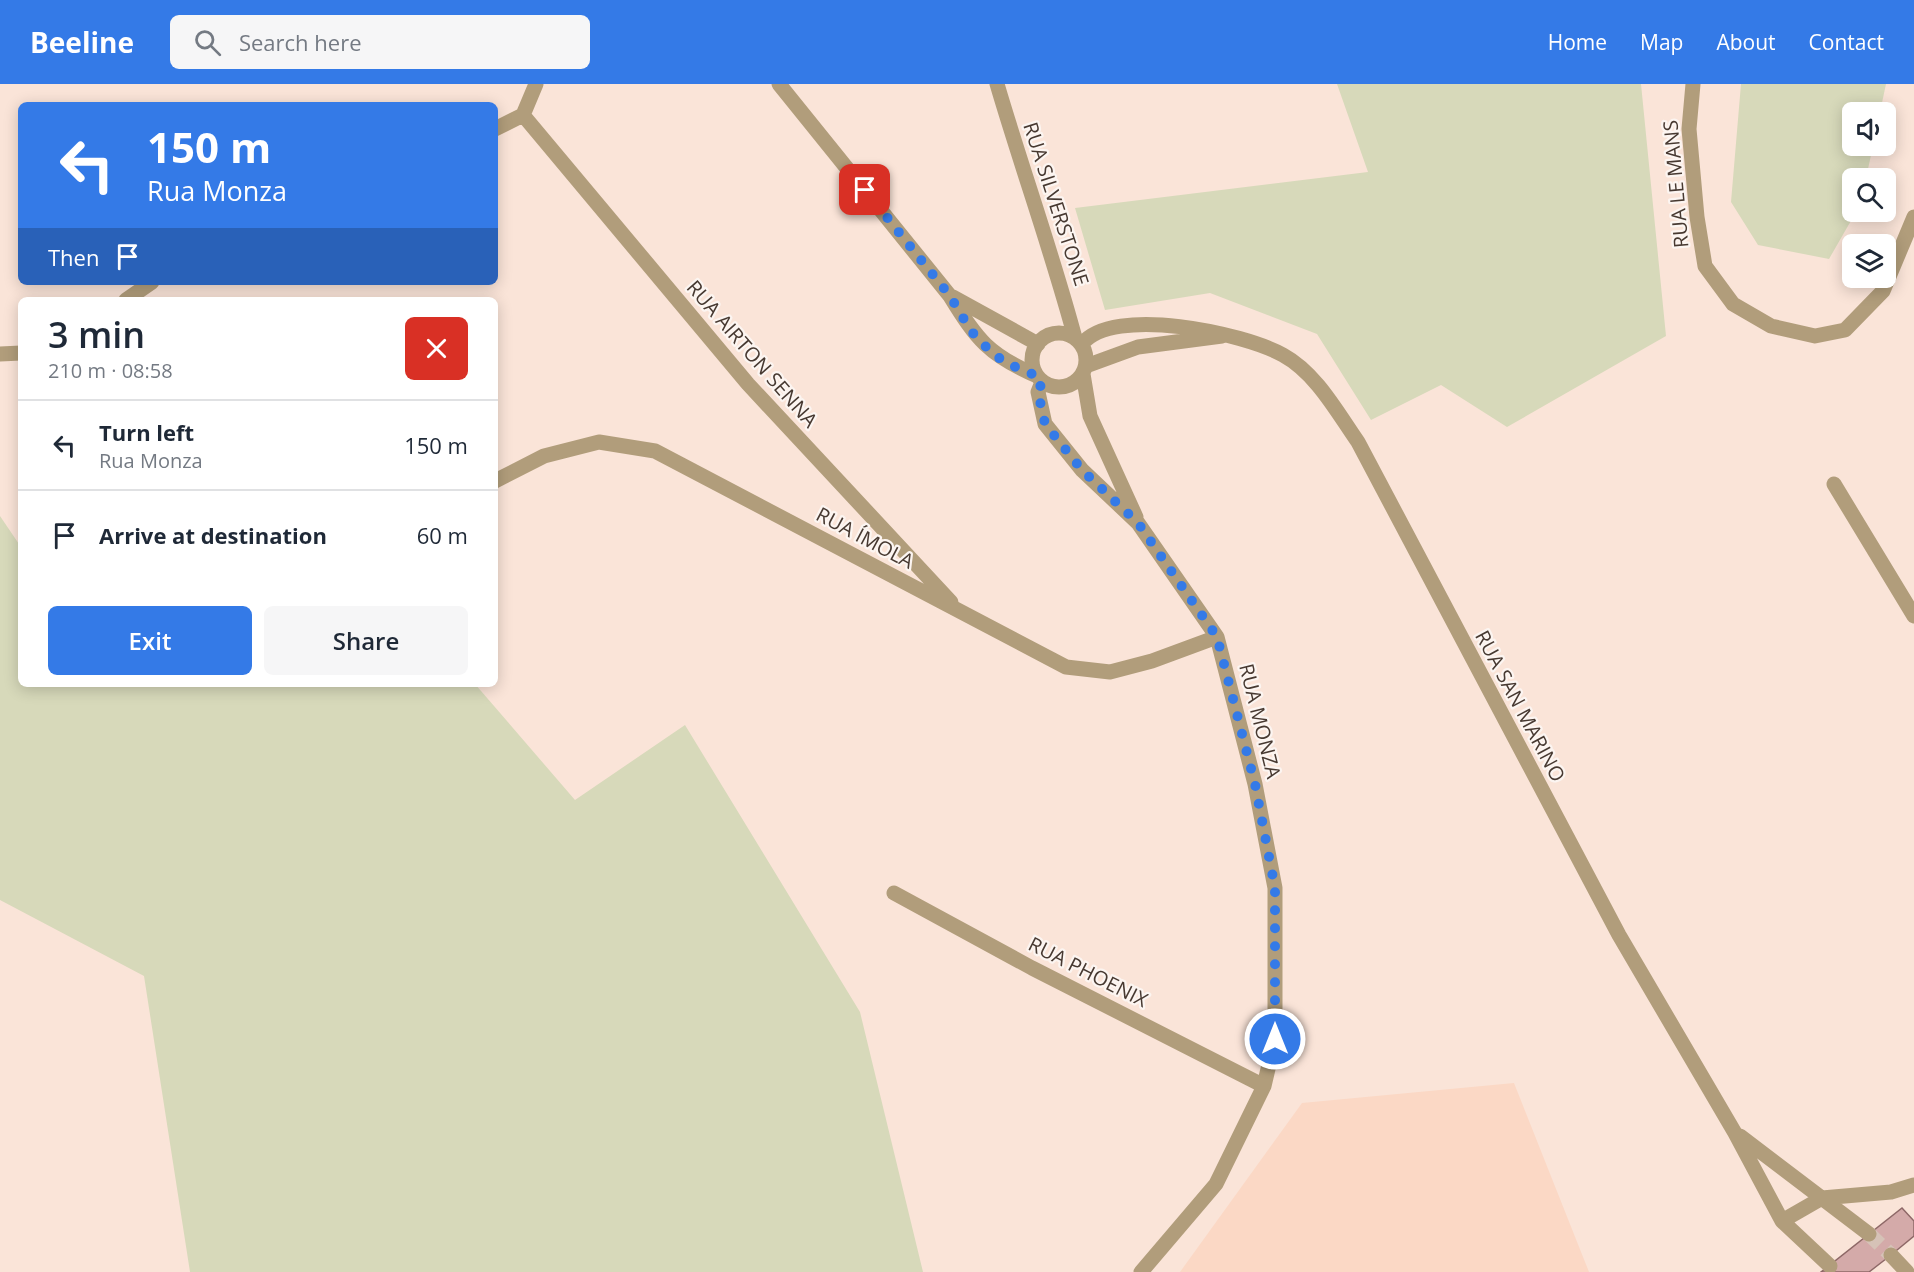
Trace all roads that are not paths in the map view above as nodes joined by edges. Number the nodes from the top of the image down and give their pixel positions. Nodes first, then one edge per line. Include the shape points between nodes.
1 (536, 84) edge
2 (779, 84) edge
3 (997, 84) edge
4 (1693, 84) edge
5 (524, 116) junction
6 (498, 128) edge
7 (1914, 217) edge
8 (148, 285) edge
9 (950, 296) junction
10 (130, 297) edge
11 (1234, 335) junction
12 (1078, 341) junction
13 (1038, 344) junction
14 (18, 353) edge
15 (0, 354) edge
16 (1084, 370) junction
17 (1039, 379) junction
18 (498, 479) edge
19 (1833, 484) dead end
20 (1138, 523) junction
21 (959, 611) junction
22 (1914, 616) edge
23 (1217, 637) junction
24 (894, 893) dead end
25 (1264, 1086) junction
26 (1735, 1133) junction
27 (1914, 1185) edge
28 (1822, 1198) junction
29 (1782, 1221) junction
30 (1869, 1234) tunnel mouth
31 (1891, 1254) tunnel mouth
32 (1830, 1266) dead end
33 (1141, 1272) edge
34 (1907, 1272) edge

1 - 5 street
2 - 9 street
3 - 12 street, RUA SILVERSTONE
4 - 7 street, RUA LE MANS via 1689,129 1703,256 1705,266 1733,304 1771,326 1815,336 1845,330 1883,291
5 - 6 street
5 - 21 street, RUA AIRTON SENNA via 748,384
8 - 10 street
9 - 13 street
9 - 17 street via 971,331 991,352
11 - 12 street, RUA SAN MARINO via 1200,328 1125,327 1099,330
11 - 16 street, RUA SAN MARINO via 1138,347
11 - 26 street, RUA SAN MARINO via 1293,362 1317,384 1358,442 1619,935
12 - 13 street via 1055,333
12 - 16 street
13 - 17 street via 1032,360
14 - 15 street
16 - 17 street via 1078,380 1064,387
16 - 20 street via 1090,416
17 - 20 street, RUA MONZA via 1045,424 1082,470
18 - 21 street, RUA ÍMOLA via 544,456 599,442 655,451
19 - 22 street
20 - 23 street, RUA MONZA
21 - 23 street, RUA ÍMOLA via 1066,667 1110,672
23 - 25 street, RUA MONZA via 1255,784 1275,888 1275,1039
24 - 25 street, RUA PHOENIX
25 - 33 street, RUA MONZA via 1216,1184
26 - 28 street, RUA SAN MARINO
26 - 29 street, RUA SAN MARINO
27 - 28 street via 1891,1192
28 - 29 street
28 - 30 street, RUA SAN MARINO
29 - 32 street, RUA SAN MARINO
31 - 34 street

